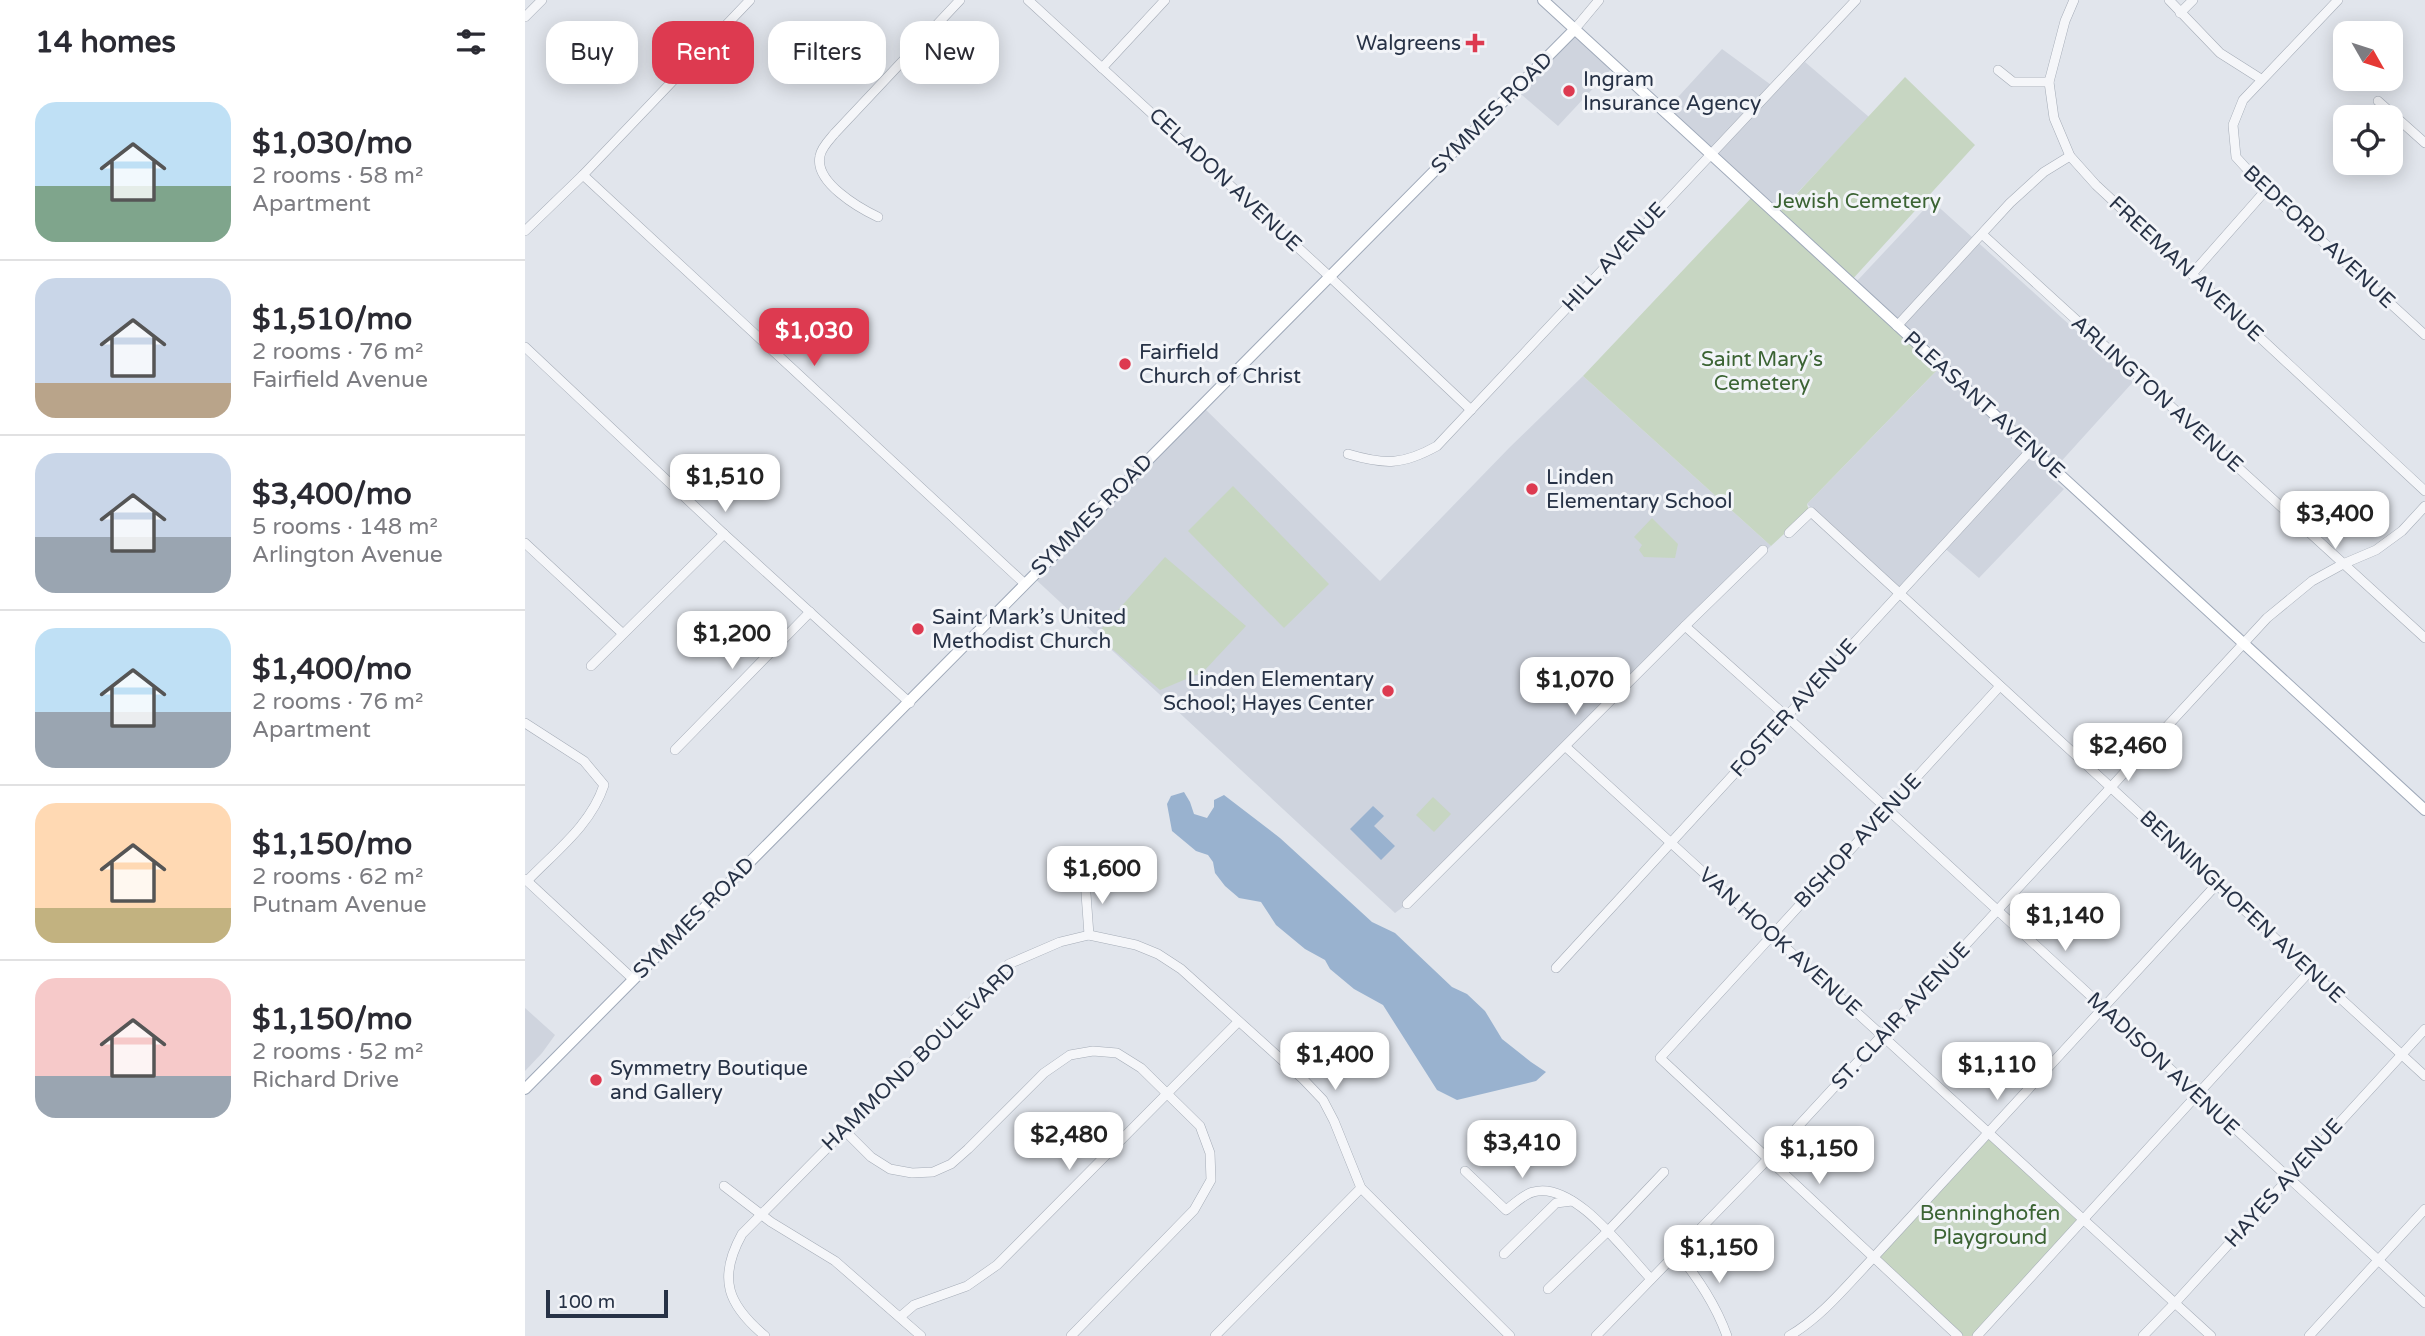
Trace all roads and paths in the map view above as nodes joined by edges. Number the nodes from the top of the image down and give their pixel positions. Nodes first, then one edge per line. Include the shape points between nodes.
1 (542, 0) edge
2 (750, 0) edge
3 (960, 0) edge
4 (1028, 0) edge
5 (1165, 0) edge
6 (1542, 0) edge
7 (1599, 0) edge
8 (1856, 0) edge
9 (2074, 0) edge
10 (2169, 0) edge
11 (2193, 0) edge
12 (2338, 0) edge
13 (2181, 13) junction
14 (525, 17) edge
15 (1574, 30) junction
16 (1102, 68) junction
17 (1998, 70) dead end
18 (2261, 79) junction
19 (2049, 82) junction
20 (2378, 101) dead end
21 (2425, 143) edge
22 (1709, 155) junction
23 (2070, 156) junction
24 (583, 174) junction
25 (2266, 190) junction
26 (878, 217) dead end
27 (525, 232) edge
28 (1982, 234) junction
29 (2192, 274) junction
30 (1329, 276) junction
31 (1897, 326) junction
32 (2425, 335) edge
33 (525, 347) edge
34 (1471, 410) junction
35 (2032, 449) junction
36 (1348, 454) dead end
37 (2425, 491) edge
38 (2425, 506) edge
39 (1789, 533) dead end
40 (724, 534) junction
41 (525, 542) edge
42 (1763, 550) dead end
43 (2343, 564) junction
44 (1025, 584) junction
45 (1900, 592) junction
46 (810, 612) junction
47 (1685, 626) junction
48 (622, 633) junction
49 (2425, 638) edge
50 (2243, 644) junction
51 (591, 666) dead end
52 (2000, 686) junction
53 (910, 702) junction
54 (1786, 716) junction
55 (525, 723) edge
56 (1566, 747) junction
57 (675, 750) dead end
58 (2112, 788) junction
59 (2425, 810) edge
60 (1887, 811) junction
61 (1672, 843) junction
62 (526, 880) edge
63 (1086, 880) dead end
64 (2217, 884) junction
65 (1407, 904) dead end
66 (1997, 912) junction
67 (1089, 935) junction
68 (1771, 935) junction
69 (1556, 968) dead end
70 (2311, 970) junction
71 (633, 979) junction
72 (2103, 1008) junction
73 (1238, 1021) junction
74 (2425, 1029) edge
75 (1883, 1035) junction
76 (2401, 1054) junction
77 (2425, 1076) edge
78 (525, 1089) edge
79 (1167, 1095) junction
80 (2197, 1095) junction
81 (844, 1130) junction
82 (1989, 1132) junction
83 (1768, 1159) junction
84 (1465, 1171) dead end
85 (1664, 1172) dead end
86 (2289, 1178) junction
87 (724, 1186) dead end
88 (1361, 1188) junction
89 (1575, 1201) junction
90 (2425, 1209) edge
91 (759, 1214) junction
92 (2083, 1219) junction
93 (1607, 1232) junction
94 (1678, 1253) junction
95 (1504, 1254) dead end
96 (1874, 1257) junction
97 (2378, 1260) junction
98 (1651, 1279) junction
99 (1548, 1289) dead end
100 (2175, 1303) junction
101 (2425, 1303) edge
102 (900, 1317) junction
103 (765, 1336) edge
104 (921, 1336) edge
105 (1071, 1336) edge
106 (1215, 1336) edge
107 (1510, 1336) edge
108 (1596, 1336) edge
109 (1727, 1336) edge
110 (1789, 1336) edge
111 (1958, 1336) edge
112 (1977, 1336) edge
113 (2143, 1336) edge
114 (2211, 1336) edge
115 (2309, 1336) edge

1 - 14 street
2 - 24 street
3 - 26 street via 820,154 819,166 828,182
4 - 16 street, CELADON AVENUE
5 - 16 street
6 - 15 main road, PLEASANT AVENUE
7 - 15 street, SYMMES ROAD
8 - 22 street, HILL AVENUE
9 - 19 street, FREEMAN AVENUE
10 - 13 street
11 - 13 street
12 - 18 street, BEDFORD AVENUE
13 - 18 street via 2220,53
15 - 22 main road, PLEASANT AVENUE
15 - 30 main road, SYMMES ROAD
16 - 30 street, CELADON AVENUE
17 - 19 street via 2013,82
18 - 25 street, BEDFORD AVENUE via 2243,100 2233,125 2236,157
19 - 23 street, FREEMAN AVENUE via 2054,118
20 - 21 street
22 - 31 main road, PLEASANT AVENUE
22 - 34 street, HILL AVENUE
23 - 28 street via 2027,187
23 - 29 street, FREEMAN AVENUE
24 - 27 street
24 - 44 street
25 - 29 street
25 - 32 street, BEDFORD AVENUE
28 - 31 street
28 - 43 street, ARLINGTON AVENUE
29 - 37 street, FREEMAN AVENUE
30 - 34 street
30 - 44 main road, SYMMES ROAD
31 - 35 main road, PLEASANT AVENUE
33 - 40 street
34 - 36 street, HILL AVENUE via 1437,446 1409,460 1376,461
35 - 45 street, FOSTER AVENUE
35 - 50 main road, PLEASANT AVENUE
38 - 43 street, ST. CLAIR AVENUE via 2376,550
39 - 45 street, BENNINGHOFEN AVENUE via 1811,512
40 - 46 street
40 - 48 street
41 - 48 street
42 - 47 street
43 - 49 street, ARLINGTON AVENUE
43 - 50 street, ST. CLAIR AVENUE via 2294,594
44 - 53 main road, SYMMES ROAD
45 - 52 street, BENNINGHOFEN AVENUE
45 - 54 street, FOSTER AVENUE
46 - 53 street
46 - 57 street
47 - 54 street, MADISON AVENUE
47 - 56 street
48 - 51 street
50 - 58 street, ST. CLAIR AVENUE
50 - 59 main road, PLEASANT AVENUE
52 - 58 street, BENNINGHOFEN AVENUE
52 - 60 street, BISHOP AVENUE
53 - 71 main road, SYMMES ROAD
54 - 60 street, MADISON AVENUE
54 - 61 street, FOSTER AVENUE
55 - 62 street via 583,761 604,785 587,820
56 - 61 street, VAN HOOK AVENUE
56 - 65 street
58 - 64 street, BENNINGHOFEN AVENUE
58 - 66 street, ST. CLAIR AVENUE
60 - 66 street, MADISON AVENUE
60 - 68 street, BISHOP AVENUE
61 - 68 street, VAN HOOK AVENUE
61 - 69 street, FOSTER AVENUE
62 - 71 street
63 - 67 street
64 - 70 street, BENNINGHOFEN AVENUE
64 - 72 street
66 - 72 street, MADISON AVENUE
66 - 75 street, ST. CLAIR AVENUE
67 - 73 street, HAMMOND BOULEVARD via 1158,954
67 - 81 street, HAMMOND BOULEVARD via 1009,964
68 - 75 street, VAN HOOK AVENUE
68 - 83 street, BISHOP AVENUE via 1660,1058
70 - 76 street, BENNINGHOFEN AVENUE
70 - 80 street
71 - 78 main road, SYMMES ROAD
72 - 80 street, MADISON AVENUE
72 - 82 street
73 - 79 street
73 - 88 street, HAMMOND BOULEVARD via 1323,1100
74 - 76 street, HAYES AVENUE
75 - 82 street, VAN HOOK AVENUE
75 - 83 street, ST. CLAIR AVENUE
76 - 77 street, BENNINGHOFEN AVENUE
76 - 86 street, HAYES AVENUE
79 - 81 street via 1141,1068 1117,1053 1093,1051 1070,1055 1044,1073 968,1149 933,1172 890,1169
79 - 102 street via 997,1265 967,1286 914,1305
79 - 105 street via 1200,1126 1207,1140 1211,1180 1194,1210
80 - 86 street, MADISON AVENUE
80 - 92 street
81 - 91 street, HAMMOND BOULEVARD
82 - 92 street, VAN HOOK AVENUE
82 - 96 street
83 - 94 street, ST. CLAIR AVENUE
83 - 96 street
84 - 89 street via 1506,1210 1531,1192 1552,1190
85 - 93 street
86 - 97 street, MADISON AVENUE
86 - 100 street, HAYES AVENUE
87 - 91 street
88 - 106 street
88 - 107 street, HAMMOND BOULEVARD
89 - 93 street
89 - 95 street via 1556,1203
90 - 97 street
91 - 102 street via 835,1261
91 - 103 street, HAMMOND BOULEVARD via 741,1234 727,1273 738,1309
92 - 100 street, VAN HOOK AVENUE
92 - 112 street
93 - 98 street
93 - 99 street
94 - 98 street, ST. CLAIR AVENUE
94 - 109 street via 1720,1317
96 - 110 street via 1824,1309
96 - 111 street
97 - 101 street, MADISON AVENUE
97 - 115 street
98 - 108 street, ST. CLAIR AVENUE
100 - 113 street, HAYES AVENUE
100 - 114 street, VAN HOOK AVENUE
102 - 104 street

